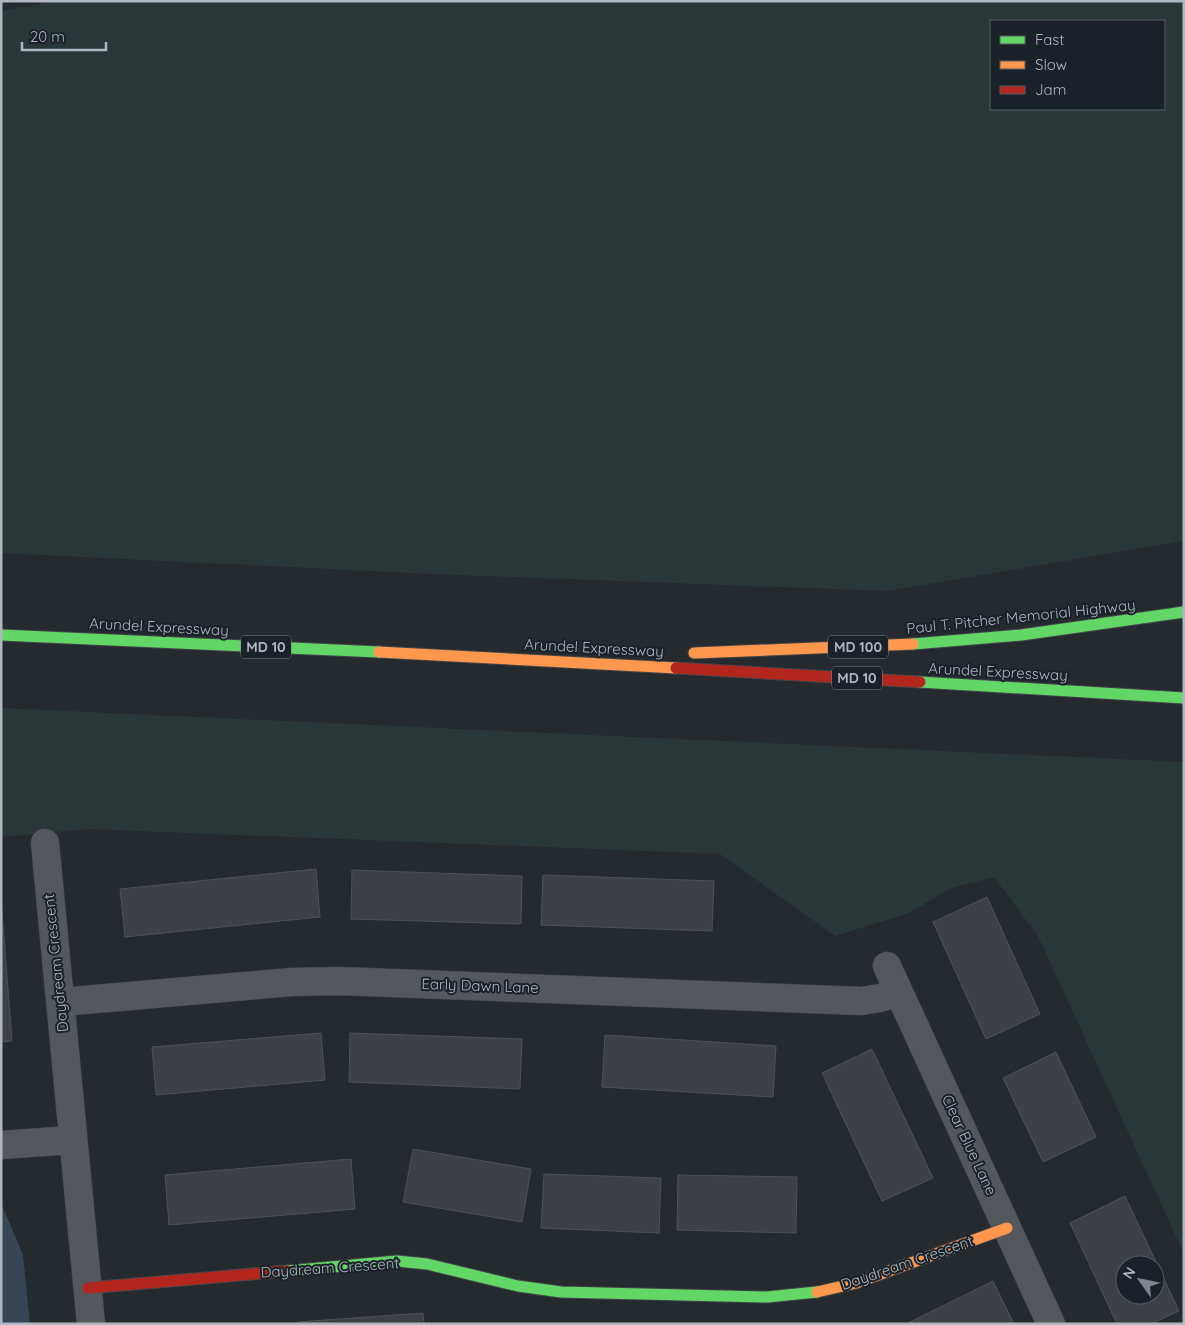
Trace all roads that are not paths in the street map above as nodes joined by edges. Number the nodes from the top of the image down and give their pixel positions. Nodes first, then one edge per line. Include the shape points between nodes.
1 (1184, 612) edge
2 (1, 635) edge
3 (678, 654) dead end
4 (648, 655) dead end
5 (530, 659) junction
6 (1184, 698) edge
7 (44, 843) dead end
8 (887, 966) dead end
9 (899, 992) junction
10 (60, 1002) junction
11 (72, 1140) junction
12 (1, 1145) edge
13 (1007, 1228) junction
14 (88, 1288) junction
15 (91, 1324) edge
16 (1050, 1324) edge

1 - 3 main road, Paul T. Pitcher Memorial Highway / MD 100 via 1021,635 913,645
2 - 5 main road, Arundel Expressway / MD 10
4 - 5 main road
5 - 6 main road, Arundel Expressway / MD 10
7 - 10 street, Daydream Crescent
8 - 9 street, Clear Blue Lane
9 - 10 street, Early Dawn Lane via 861,1001 339,981 292,982
9 - 13 street, Clear Blue Lane
10 - 11 street, Daydream Crescent
11 - 12 street
11 - 14 street, Daydream Crescent
13 - 14 main road, Daydream Crescent via 856,1284 813,1293 767,1297 560,1292 518,1286 427,1264 397,1261
13 - 16 street, Clear Blue Lane
14 - 15 street

